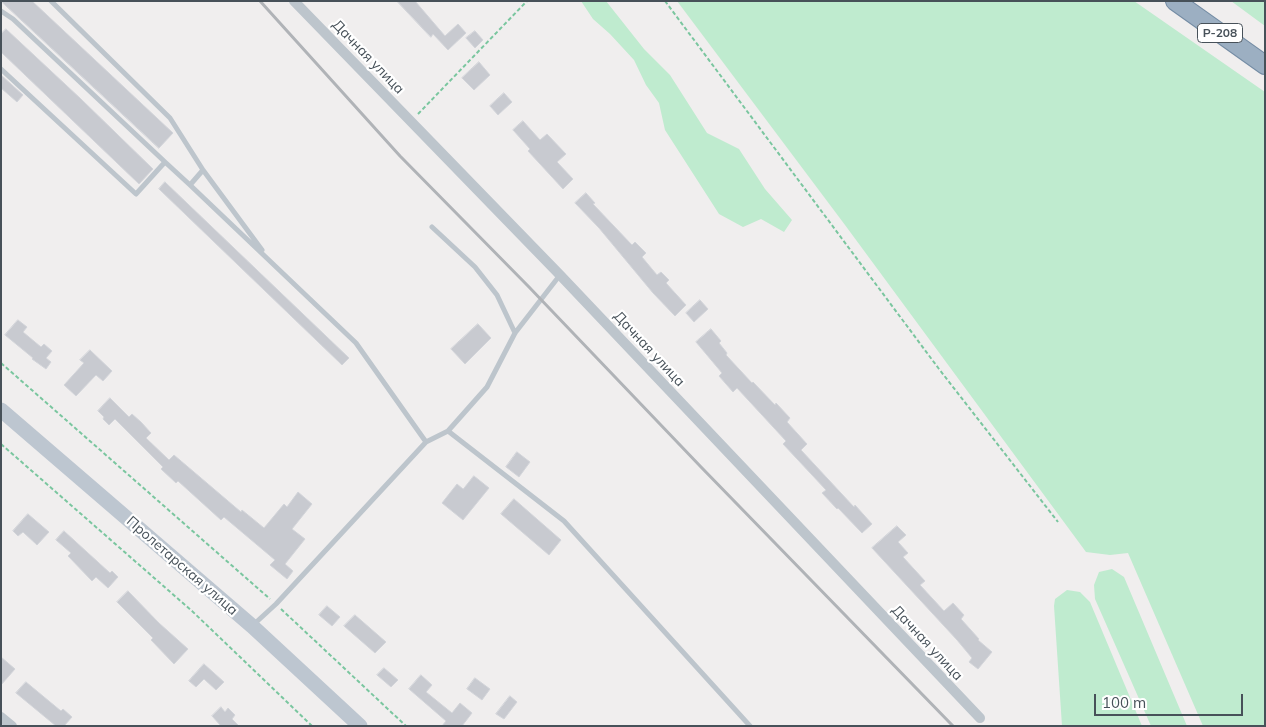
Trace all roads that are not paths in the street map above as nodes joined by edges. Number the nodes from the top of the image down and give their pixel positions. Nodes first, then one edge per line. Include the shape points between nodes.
1 (51, 1) edge
2 (294, 1) edge
3 (1175, 1) edge
4 (1, 11) edge
5 (1265, 65) edge
6 (1, 69) edge
7 (165, 162) junction
8 (203, 170) junction
9 (190, 185) junction
10 (432, 227) dead end
11 (270, 260) junction
12 (560, 275) junction
13 (515, 333) junction
14 (1, 410) edge
15 (448, 431) junction
16 (426, 442) junction
17 (252, 626) junction
18 (1, 717) edge
19 (980, 718) dead end
20 (12, 726) edge
21 (360, 726) edge
22 (750, 726) edge

1 - 8 lane via 170,118
2 - 12 street, Дачная улица
3 - 5 highway, Р-208
4 - 7 lane
6 - 7 lane via 136,194
7 - 9 lane
8 - 9 lane
8 - 11 lane
9 - 11 lane
10 - 13 lane via 476,267 497,295
11 - 16 lane via 356,343
12 - 13 lane
12 - 19 street, Дачная улица
13 - 15 lane via 487,387
14 - 17 main road, Пролетарская улица
15 - 16 lane
15 - 22 lane via 564,522
16 - 17 lane
17 - 21 main road, Пролетарская улица
18 - 20 street

